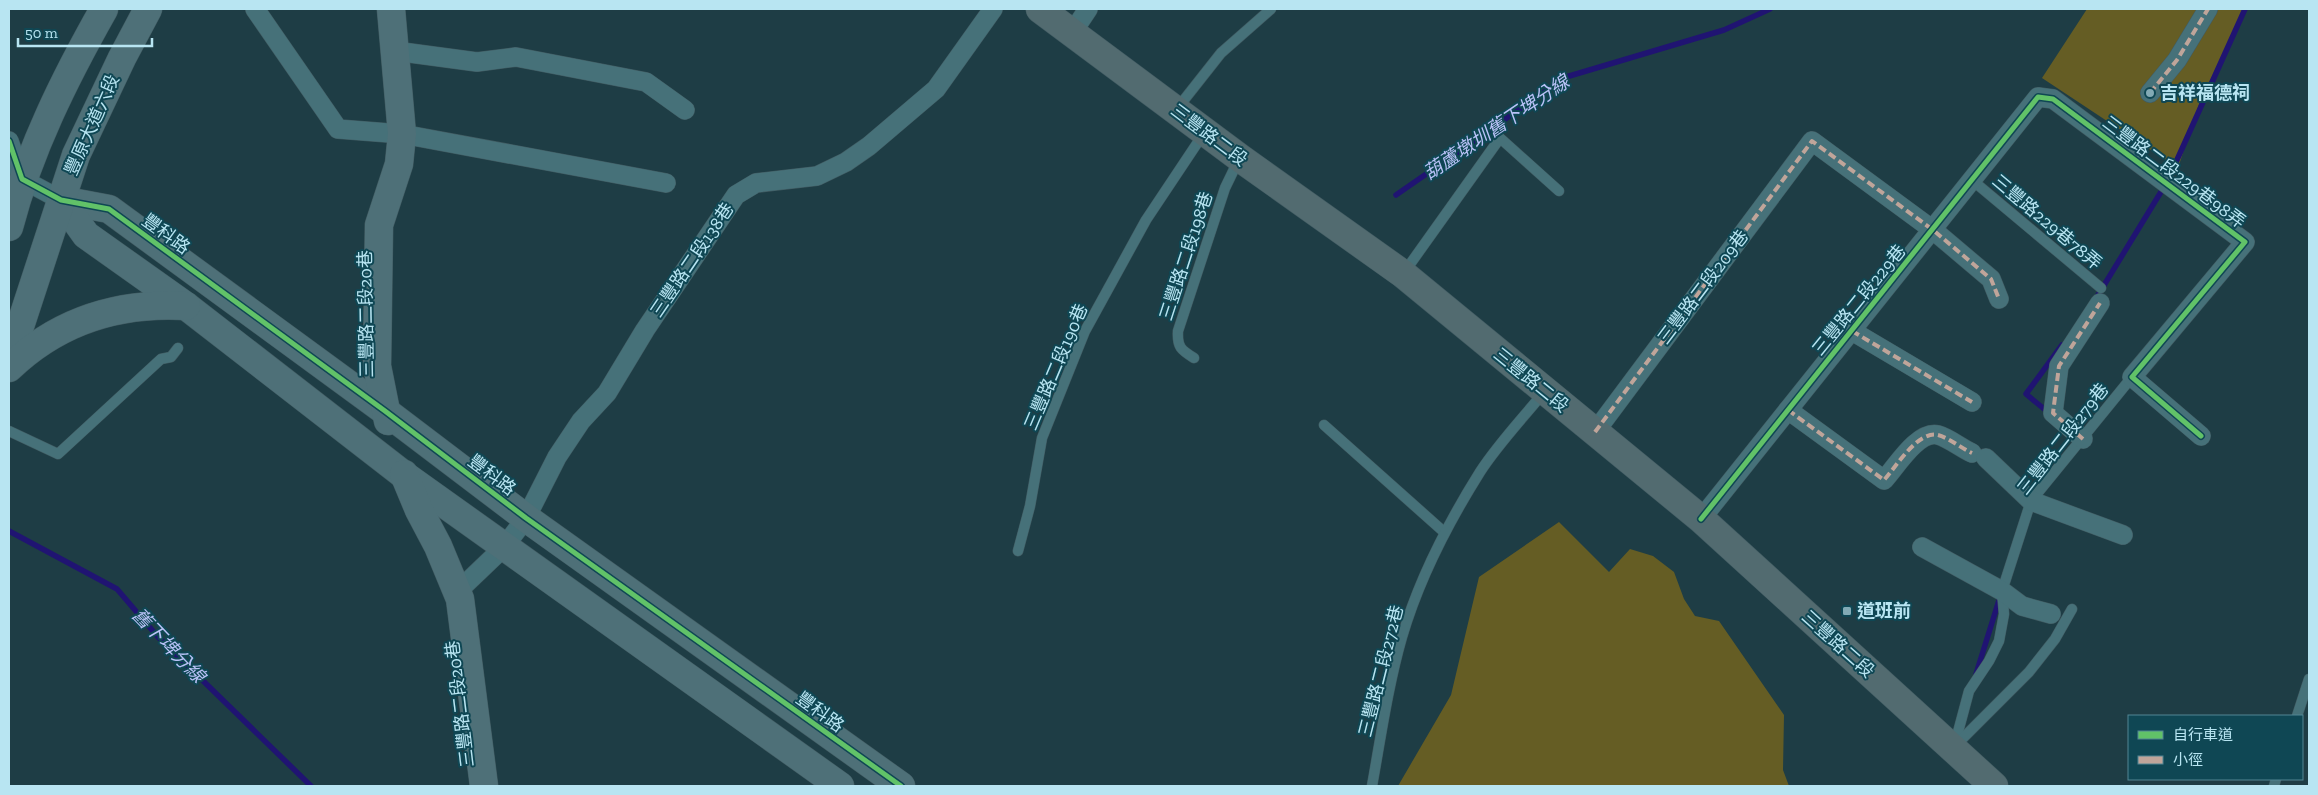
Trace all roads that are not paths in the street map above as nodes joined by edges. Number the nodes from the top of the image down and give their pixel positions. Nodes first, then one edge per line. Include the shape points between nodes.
1 (104, 9) edge
2 (148, 9) edge
3 (255, 9) edge
4 (391, 9) edge
5 (993, 9) edge
6 (1040, 9) edge
7 (1088, 9) edge
8 (1271, 9) edge
9 (2208, 9) edge
10 (1072, 32) junction
11 (395, 51) junction
12 (2150, 93) dead end
13 (2038, 97) joint
14 (685, 110) dead end
15 (1176, 110) junction
16 (1204, 132) junction
17 (402, 134) junction
18 (9, 141) edge
19 (1240, 158) junction
20 (22, 179) junction
21 (1972, 180) junction
22 (666, 183) dead end
23 (1559, 190) dead end
24 (61, 200) junction
25 (9, 227) edge
26 (1933, 230) junction
27 (1402, 274) junction
28 (2100, 296) joint
29 (1999, 299) dead end
30 (186, 306) junction
31 (1852, 331) junction
32 (178, 348) dead end
33 (1194, 358) dead end
34 (9, 360) edge
35 (9, 368) edge
36 (2132, 378) junction
37 (1545, 391) junction
38 (1972, 402) dead end
39 (1788, 410) junction
40 (384, 411) junction
41 (1324, 425) dead end
42 (9, 431) edge
43 (1595, 432) junction
44 (2201, 436) dead end
45 (2083, 439) junction
46 (404, 475) junction
47 (2031, 501) junction
48 (526, 518) junction
49 (1701, 519) junction
50 (1444, 532) junction
51 (2123, 535) dead end
52 (504, 547) junction
53 (1922, 547) dead end
54 (1018, 550) dead end
55 (2002, 591) junction
56 (457, 592) junction
57 (2072, 609) dead end
58 (2051, 614) dead end
59 (2309, 679) edge
60 (2297, 715) edge
61 (1953, 748) junction
62 (484, 786) edge
63 (840, 786) edge
64 (901, 786) edge
65 (1372, 786) edge
66 (1994, 786) edge

1 - 20 street via 75,62
2 - 24 street, 豐原大道六段 via 76,155
3 - 17 street via 338,129
4 - 11 street, 三豐路二段20巷
5 - 48 street, 三豐路二段138巷 via 936,89 869,146 817,176 756,183 736,195 645,330 607,394 581,421 557,458
6 - 10 main road, 三豐路二段
7 - 10 street
8 - 15 lane via 1221,53
9 - 12 street via 2177,60
10 - 15 main road, 三豐路二段
11 - 14 street via 477,62 516,57 646,82
11 - 17 street, 三豐路二段20巷
13 - 21 street, 三豐路二段229巷
13 - 36 street, 三豐路二段229巷98弄 via 2053,99 2245,242
15 - 16 main road, 三豐路二段
16 - 19 main road, 三豐路二段
16 - 54 lane, 三豐路二段190巷 via 1146,220 1085,331 1042,438 1030,506
17 - 22 street
17 - 40 street, 三豐路二段20巷 via 399,164 379,225 377,366
18 - 20 street
19 - 27 main road, 三豐路二段
19 - 33 lane, 三豐路二段198巷 via 1225,188 1178,331 1180,350
20 - 24 street
20 - 25 street
21 - 26 street, 三豐路二段229巷
21 - 28 lane, 三豐路229巷78弄
23 - 27 lane via 1500,138
24 - 30 street via 86,235
24 - 34 street, 豐原大道六段
24 - 40 street, 豐科路 via 109,209
26 - 29 street via 1991,279
26 - 31 street, 三豐路二段229巷
26 - 43 street, 三豐路二段209巷 via 1812,141
27 - 37 main road, 三豐路二段
28 - 45 street via 2058,375 2054,413
30 - 35 street via 138,306 91,317 53,334
30 - 46 street
31 - 38 street
31 - 39 street, 三豐路二段229巷
32 - 42 lane via 171,357 161,359 58,454
36 - 44 street
36 - 45 lane, 三豐路二段279巷
37 - 43 main road, 三豐路二段
37 - 50 lane, 三豐路二段272巷 via 1481,470
39 - 47 street via 1884,480 1920,438 1929,434 1939,435 1979,456
39 - 49 street, 三豐路二段229巷
40 - 46 street, 三豐路二段20巷
40 - 48 street, 豐科路
41 - 50 lane
43 - 49 main road, 三豐路二段
45 - 47 lane, 三豐路二段279巷
46 - 52 street
46 - 56 street, 三豐路二段20巷
47 - 51 street
47 - 55 lane, 三豐路二段279巷
48 - 52 street, 三豐路二段138巷
48 - 64 street, 豐科路
49 - 61 main road, 三豐路二段
50 - 65 lane, 三豐路二段272巷 via 1402,637
52 - 56 street, 三豐路二段138巷
52 - 63 street
53 - 55 street
55 - 58 street via 2022,606
55 - 61 lane, 三豐路二段279巷 via 2004,614 1999,641 1969,691
56 - 62 street, 三豐路二段20巷 via 468,648
57 - 61 lane via 2056,640 2029,672
59 - 60 lane
61 - 66 main road, 三豐路二段

